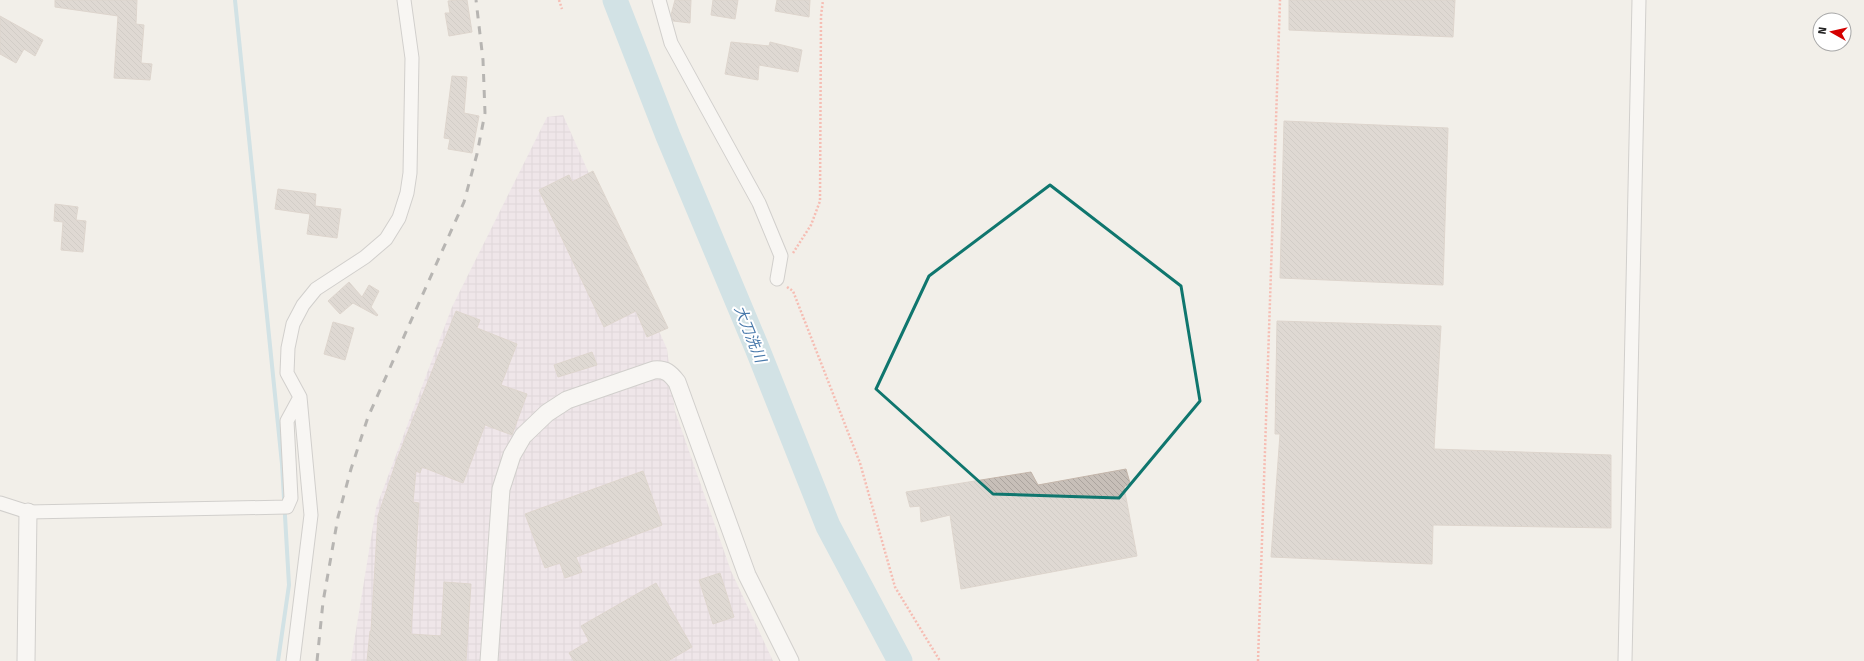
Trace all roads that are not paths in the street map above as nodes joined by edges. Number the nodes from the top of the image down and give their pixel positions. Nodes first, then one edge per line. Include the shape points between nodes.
1 (404, 0) edge
2 (659, 0) edge
3 (1638, 0) edge
4 (777, 279) road end
5 (300, 397) junction
6 (0, 503) edge
7 (28, 512) junction
8 (26, 661) edge
9 (293, 661) edge
10 (489, 661) edge
11 (790, 661) edge
12 (1625, 661) edge

1 - 5 street via 412,58 410,173 407,194 386,239 365,257 316,289 303,305 293,324 288,348 287,373
2 - 4 street via 671,43 759,203 781,256
3 - 12 street
5 - 7 street via 287,422 291,498 286,507
5 - 9 street via 312,515
6 - 7 street
7 - 8 street
10 - 11 street via 501,489 512,455 523,436 567,400 663,369 677,382 747,575

